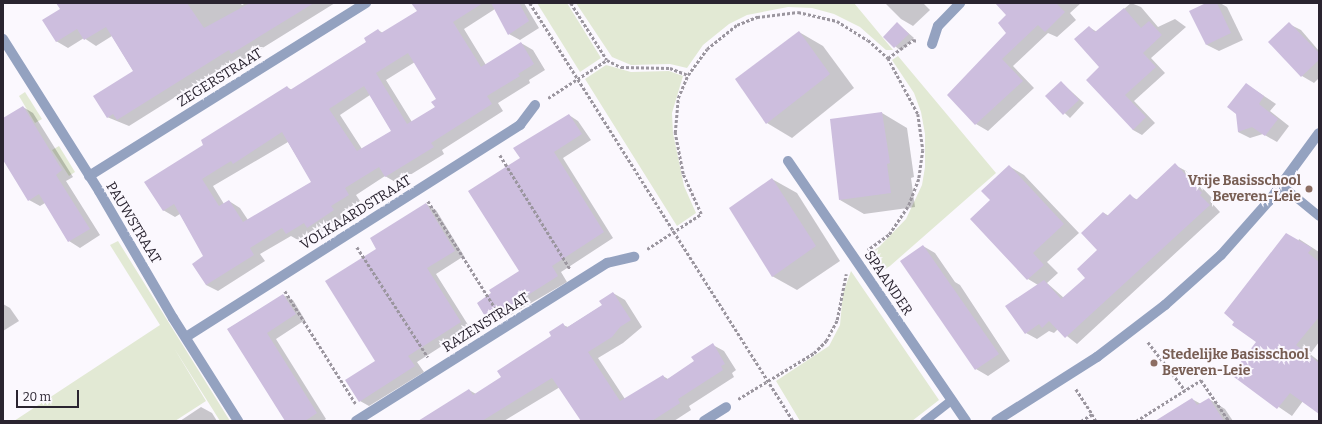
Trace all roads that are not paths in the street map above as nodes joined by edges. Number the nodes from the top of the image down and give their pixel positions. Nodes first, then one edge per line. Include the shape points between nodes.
1 (366, 3) edge
2 (958, 4) edge
3 (3, 39) edge
4 (932, 44) road end
5 (535, 105) road end
6 (1319, 133) edge
7 (788, 161) dead end
8 (89, 176) junction
9 (1280, 184) junction
10 (1319, 216) edge
11 (634, 257) road end
12 (186, 337) junction
13 (951, 400) junction
14 (726, 407) road end
15 (360, 419) edge
16 (238, 421) edge
17 (704, 421) edge
18 (924, 421) edge
19 (966, 421) edge
20 (996, 421) edge

1 - 8 street, ZEGERSTRAAT
2 - 4 street via 938,26
3 - 8 street, PAUWSTRAAT
5 - 12 street, VOLKAARDSTRAAT via 520,125 493,143
6 - 9 street
7 - 13 street, SPAANDER
8 - 12 street, PAUWSTRAAT
9 - 10 lane
9 - 20 street via 1269,201 1221,255 1165,305 1097,357
11 - 15 street, RAZENSTRAAT via 607,263
12 - 16 street, PAUWSTRAAT
13 - 18 lane
13 - 19 street, SPAANDER
14 - 17 street

